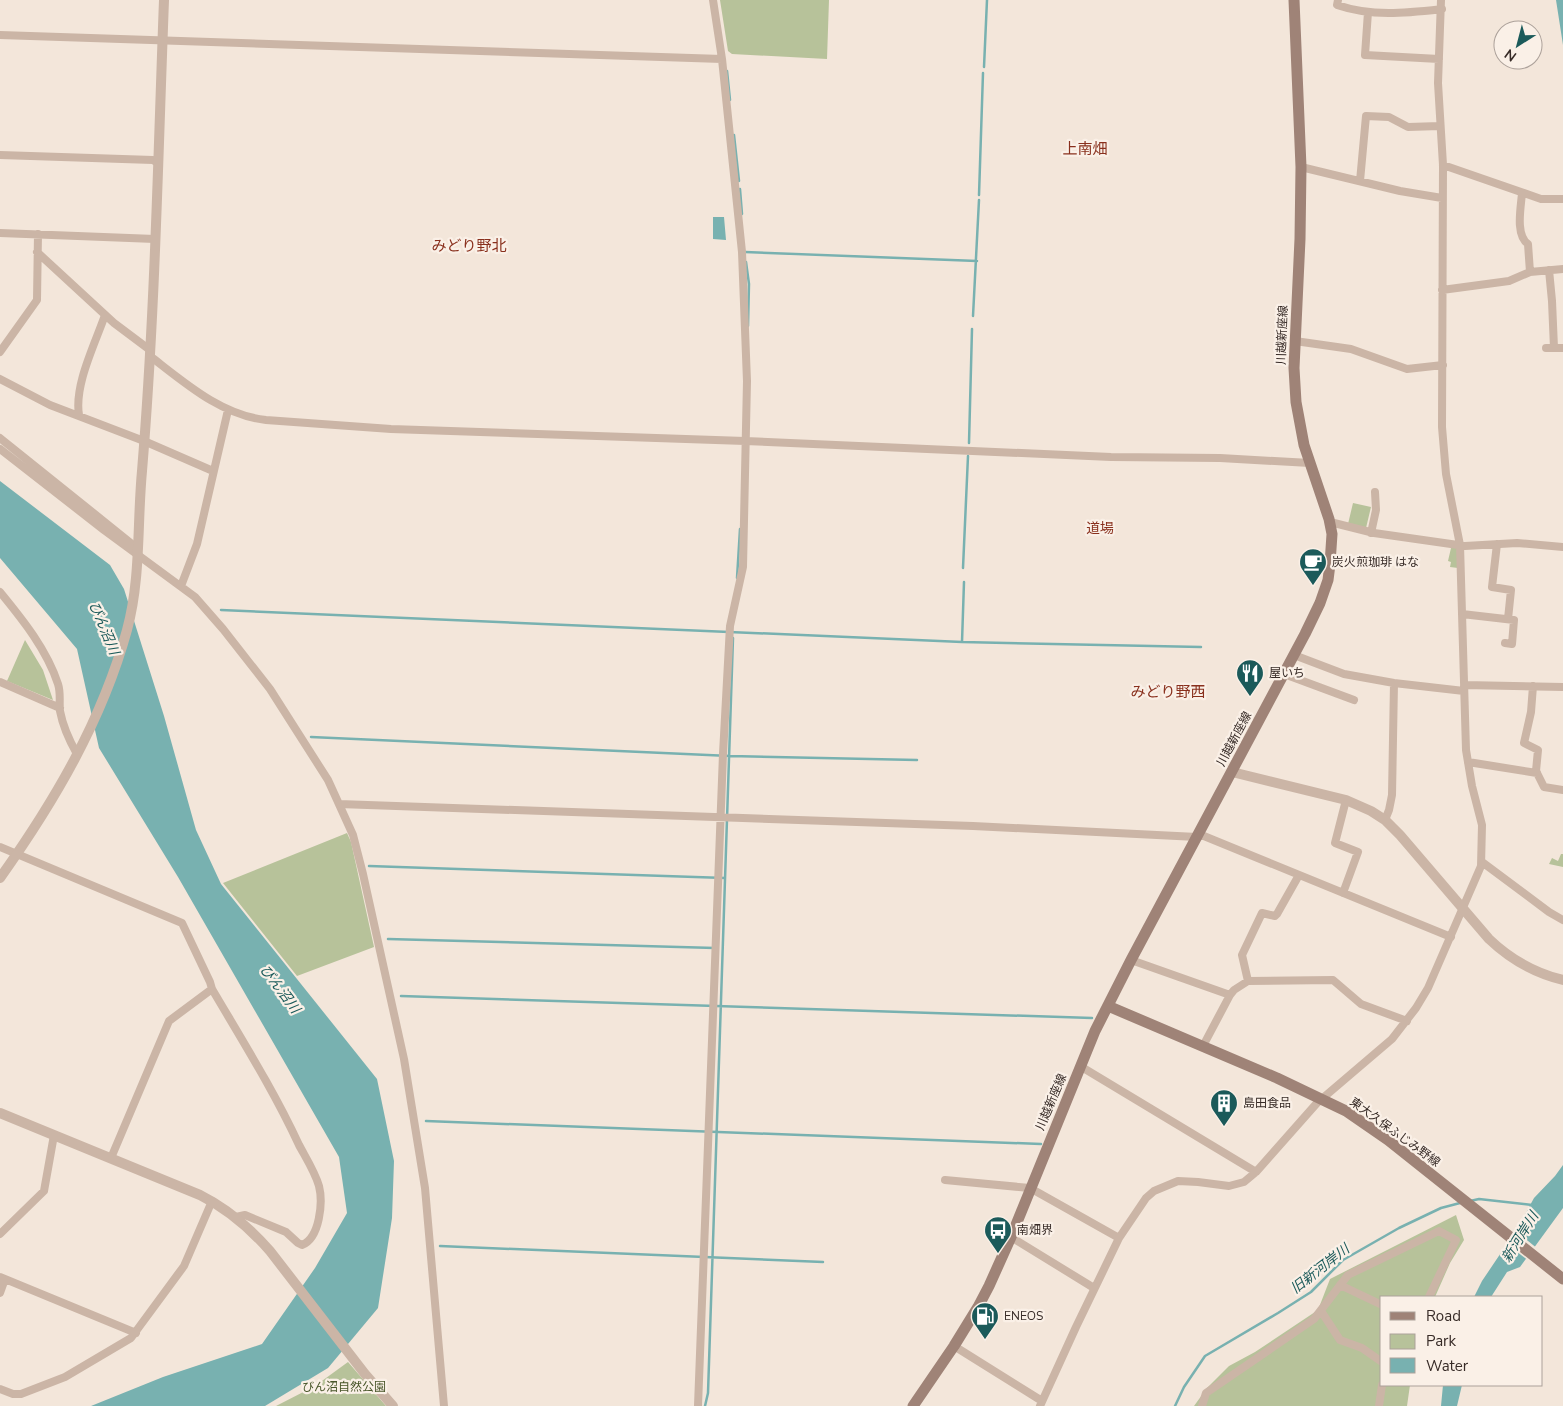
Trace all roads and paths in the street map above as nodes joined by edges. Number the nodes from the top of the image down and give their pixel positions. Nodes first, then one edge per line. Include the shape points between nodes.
1 (164, 0) edge
2 (713, 0) edge
3 (1294, 0) edge
4 (1338, 0) edge
5 (1441, 0) edge
6 (1442, 9) junction
7 (1368, 12) junction
8 (0, 35) edge
9 (162, 40) junction
10 (722, 59) junction
11 (1439, 59) junction
12 (1440, 126) junction
13 (0, 155) edge
14 (158, 163) junction
15 (1443, 165) junction
16 (1300, 167) junction
17 (1360, 181) junction
18 (1522, 193) junction
19 (1442, 198) junction
20 (1563, 199) edge
21 (0, 232) edge
22 (38, 234) junction
23 (155, 239) junction
24 (37, 252) junction
25 (1563, 269) edge
26 (1549, 270) junction
27 (1530, 272) junction
28 (1442, 290) junction
29 (105, 315) junction
30 (1295, 341) junction
31 (1563, 348) edge
32 (0, 352) edge
33 (150, 353) junction
34 (1443, 364) junction
35 (0, 379) edge
36 (228, 410) junction
37 (79, 415) junction
38 (0, 438) edge
39 (144, 441) junction
40 (745, 441) junction
41 (0, 449) edge
42 (1310, 463) junction
43 (213, 470) junction
44 (1375, 492) dead end
45 (1330, 522) junction
46 (1372, 533) junction
47 (1497, 544) junction
48 (1460, 545) junction
49 (1563, 547) edge
50 (137, 551) junction
51 (181, 586) junction
52 (0, 592) edge
53 (1462, 614) junction
54 (1508, 619) junction
55 (1505, 643) dead end
56 (1294, 654) junction
57 (1284, 674) junction
58 (0, 682) edge
59 (1394, 683) junction
60 (1533, 686) junction
61 (1563, 687) edge
62 (1464, 688) junction
63 (1354, 700) dead end
64 (60, 708) junction
65 (77, 754) junction
66 (1468, 762) junction
67 (1232, 772) junction
68 (1537, 773) junction
69 (1563, 790) edge
70 (1346, 800) junction
71 (339, 804) junction
72 (720, 818) junction
73 (1385, 820) junction
74 (1198, 835) junction
75 (0, 847) edge
76 (17, 854) junction
77 (1482, 862) junction
78 (1299, 875) junction
79 (0, 878) edge
80 (1343, 893) junction
81 (1463, 909) junction
82 (1563, 920) edge
83 (1451, 937) junction
84 (1131, 960) junction
85 (1563, 980) edge
86 (1248, 981) junction
87 (212, 989) junction
88 (1230, 995) junction
89 (1108, 1006) junction
90 (1407, 1021) junction
91 (1202, 1046) junction
92 (1080, 1066) junction
93 (1322, 1098) junction
94 (0, 1113) edge
95 (54, 1135) junction
96 (112, 1158) junction
97 (1256, 1172) junction
98 (945, 1180) dead end
99 (1030, 1188) junction
100 (212, 1201) junction
101 (236, 1217) junction
102 (0, 1234) edge
103 (1012, 1237) junction
104 (1119, 1238) junction
105 (2, 1278) edge
106 (1563, 1279) edge
107 (1340, 1285) junction
108 (1094, 1288) junction
109 (0, 1293) edge
110 (1429, 1296) edge
111 (1380, 1303) edge
112 (1321, 1311) junction
113 (136, 1333) junction
114 (954, 1346) junction
115 (1380, 1360) edge
116 (1382, 1386) edge
117 (0, 1389) edge
118 (1041, 1404) edge
119 (393, 1406) edge
120 (444, 1406) edge
121 (698, 1406) edge
122 (913, 1406) edge
123 (1202, 1406) edge
124 (1378, 1406) edge

1 - 9 street
2 - 10 street
3 - 16 main road, 川越新座線
4 - 7 street via 1337,5
5 - 6 street
6 - 7 street via 1397,14
6 - 11 street
7 - 11 street via 1366,54
8 - 9 street
9 - 10 street
9 - 14 street
10 - 40 street via 742,252 747,381
11 - 12 street
12 - 15 street
12 - 17 street via 1408,127 1389,117 1366,116
13 - 14 street via 153,160
14 - 23 street
15 - 18 street
15 - 19 street
16 - 17 street
16 - 30 main road, 川越新座線
17 - 19 street
18 - 20 street via 1541,199
18 - 27 street via 1520,230 1523,241 1528,244
19 - 28 street
21 - 22 street
22 - 23 street
22 - 24 street
23 - 33 street
24 - 29 street
24 - 32 street via 37,300
25 - 26 street
26 - 27 street
26 - 31 street via 1552,301 1550,348
27 - 28 street via 1509,280
28 - 34 street
29 - 33 street
29 - 37 street via 80,388
30 - 34 street via 1351,349 1406,368
30 - 42 main road, 川越新座線 via 1297,417
33 - 36 street via 203,395
33 - 39 street
34 - 48 street via 1442,427 1446,474
35 - 37 street via 50,405
36 - 40 street via 256,419 390,428
36 - 43 street
37 - 39 street
38 - 50 street
39 - 43 street
39 - 50 street
40 - 42 street
40 - 72 street via 743,567 730,626
41 - 50 street
42 - 45 main road, 川越新座線
43 - 51 street via 197,544
44 - 46 street
45 - 46 street
45 - 56 main road, 川越新座線 via 1332,545 1328,580 1315,615
46 - 48 street
47 - 48 street
47 - 49 street
47 - 54 street via 1492,587 1511,590
48 - 53 street
50 - 51 street
50 - 65 street via 135,589 126,631 105,693
51 - 71 street via 199,600 266,684 328,780
52 - 64 street via 49,662 59,686
53 - 54 street
53 - 62 street
54 - 55 street via 1514,620 1512,644
56 - 57 main road, 川越新座線
56 - 59 street via 1344,674
57 - 63 street
57 - 67 main road, 川越新座線
58 - 64 street
59 - 62 street
59 - 73 street via 1392,794
60 - 61 street
60 - 62 street
60 - 68 street via 1524,743 1538,750
62 - 66 street
64 - 65 street via 66,735
65 - 76 street via 43,816
66 - 68 street
66 - 77 street via 1482,825
67 - 70 street
67 - 74 main road, 川越新座線
68 - 69 street via 1544,787
70 - 73 street
70 - 80 street via 1335,843 1358,852
71 - 72 street
71 - 120 street via 360,859 405,1068 425,1188
72 - 74 street
72 - 121 street
73 - 81 street
74 - 78 street
74 - 84 main road, 川越新座線
75 - 76 street
76 - 79 street
76 - 87 street via 182,923
77 - 81 street
77 - 82 street
78 - 80 street
78 - 86 street via 1275,916 1262,913 1242,955
80 - 83 street
81 - 83 street
81 - 85 street via 1508,956 1536,972
83 - 90 street via 1428,988
84 - 88 street
84 - 89 main road, 川越新座線
86 - 88 street
86 - 90 street via 1333,980 1361,1004
87 - 96 street via 169,1021
87 - 101 street via 272,1091 315,1176 320,1197 317,1226 302,1245 286,1232 245,1215
88 - 91 street
89 - 91 main road, 東大久保ふじみ野線
89 - 92 main road, 川越新座線
90 - 93 street via 1392,1039
91 - 93 main road, 東大久保ふじみ野線
92 - 97 street
92 - 99 main road, 川越新座線
93 - 97 street
93 - 106 main road, 東大久保ふじみ野線 via 1368,1125
94 - 95 street
95 - 96 street
95 - 102 street via 44,1190
96 - 100 street
97 - 104 street via 1244,1182 1230,1186 1178,1181 1167,1184 1146,1198
98 - 99 street
99 - 103 main road, 川越新座線
99 - 104 street
100 - 101 street
100 - 113 street via 184,1266
101 - 119 street via 263,1242
103 - 108 street
103 - 114 main road, 川越新座線 via 978,1308
104 - 108 street
105 - 109 street
105 - 113 street
107 - 110 street via 1348,1275 1439,1231 1456,1240
107 - 111 street
107 - 112 street
108 - 118 street
112 - 115 street via 1340,1340 1362,1348
112 - 123 street via 1206,1393
113 - 117 street via 64,1378 21,1394
114 - 118 street
114 - 122 main road, 川越新座線
116 - 124 street

